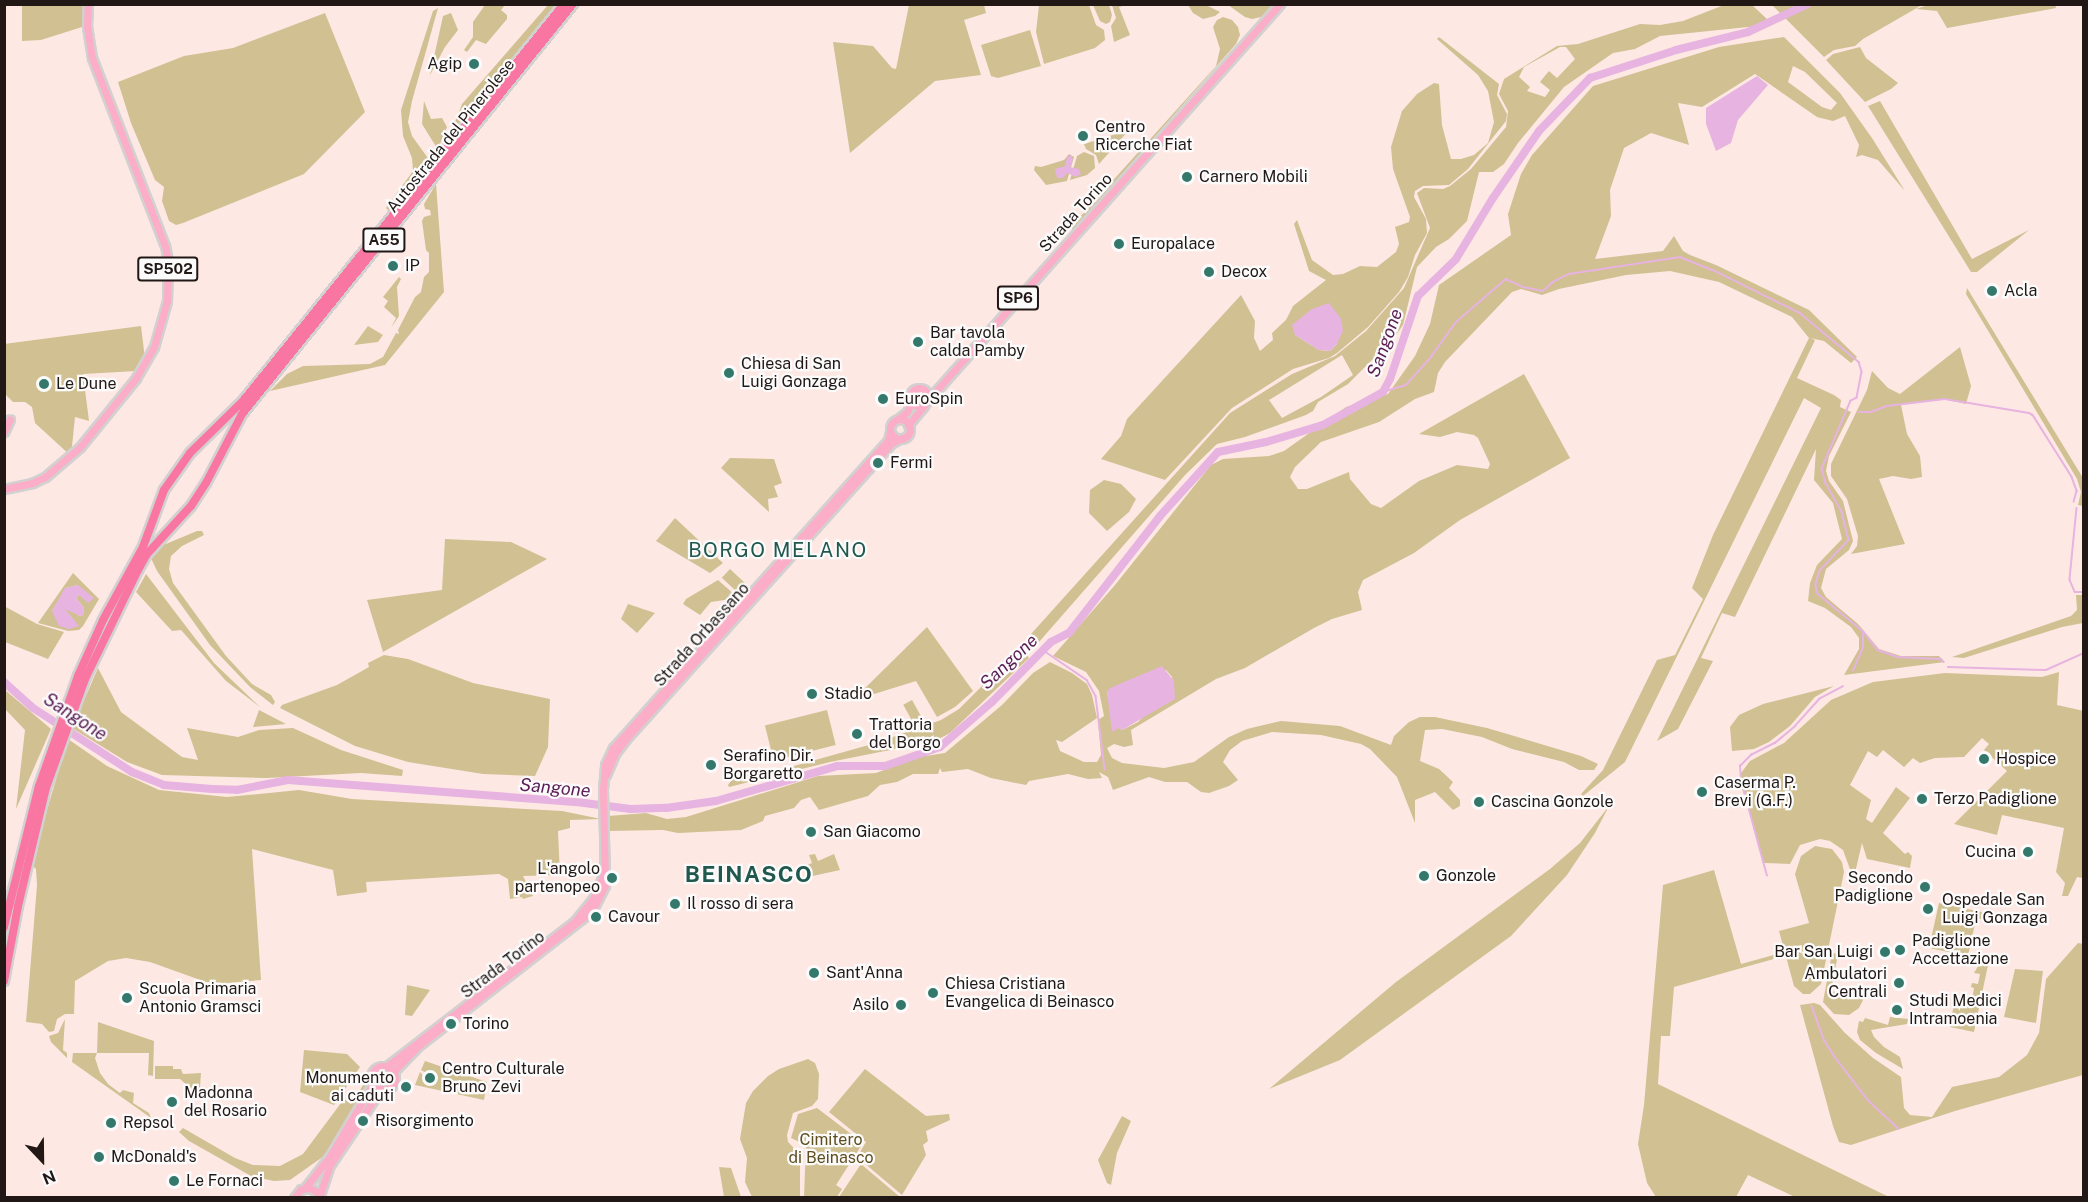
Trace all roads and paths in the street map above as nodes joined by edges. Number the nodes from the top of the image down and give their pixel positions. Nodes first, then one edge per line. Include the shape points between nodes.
1 (88, 4) edge
2 (564, 4) edge
3 (573, 4) edge
4 (1280, 4) edge
5 (940, 386) junction
6 (926, 391) junction
7 (911, 402) junction
8 (926, 403) junction
9 (898, 419) junction
10 (13, 422) dead end
11 (908, 425) junction
12 (5, 432) edge
13 (890, 432) junction
14 (902, 438) junction
15 (4, 488) edge
16 (82, 677) junction
17 (604, 783) junction
18 (604, 866) junction
19 (4, 927) edge
20 (5, 981) edge
21 (387, 1066) junction
22 (394, 1071) junction
23 (373, 1084) junction
24 (381, 1089) junction
25 (305, 1188) junction
26 (321, 1196) edge
27 (294, 1197) edge

1 - 15 main road, SP502 via 92,58 165,246 167,301 154,347 136,378 101,422 57,468 39,480
2 - 16 highway, Autostrada del Pinerolese / A55 via 243,401 190,453 161,497 143,547 103,620
3 - 16 highway, Autostrada del Pinerolese / A55 via 242,414 216,468 191,506 147,554
4 - 5 main road, Strada Torino / SP6
5 - 6 main road, Strada Torino / SP6
5 - 8 main road, Strada Torino / SP6
6 - 7 main road via 914,391
6 - 8 main road
7 - 8 main road via 917,406
7 - 9 main road
8 - 11 main road
9 - 11 main road
9 - 13 main road
10 - 12 main road
11 - 14 main road via 908,433
13 - 14 main road
13 - 17 main road, Strada Orbassano via 888,440 616,744 607,759
14 - 17 main road, Strada Orbassano via 892,443 626,739 616,752
16 - 19 highway, Autostrada del Pinerolese / A55 via 45,768
16 - 20 highway, Autostrada del Pinerolese / A55 via 33,837
17 - 18 main road, Strada Torino
18 - 21 main road, Strada Torino via 597,892 575,921
18 - 22 main road, Strada Torino via 603,894 586,918 430,1037
21 - 22 main road
21 - 23 main road via 374,1070
22 - 24 main road via 394,1084
23 - 24 main road
23 - 25 main road via 325,1164
24 - 26 main road via 330,1165
25 - 26 main road via 314,1189
25 - 27 main road

